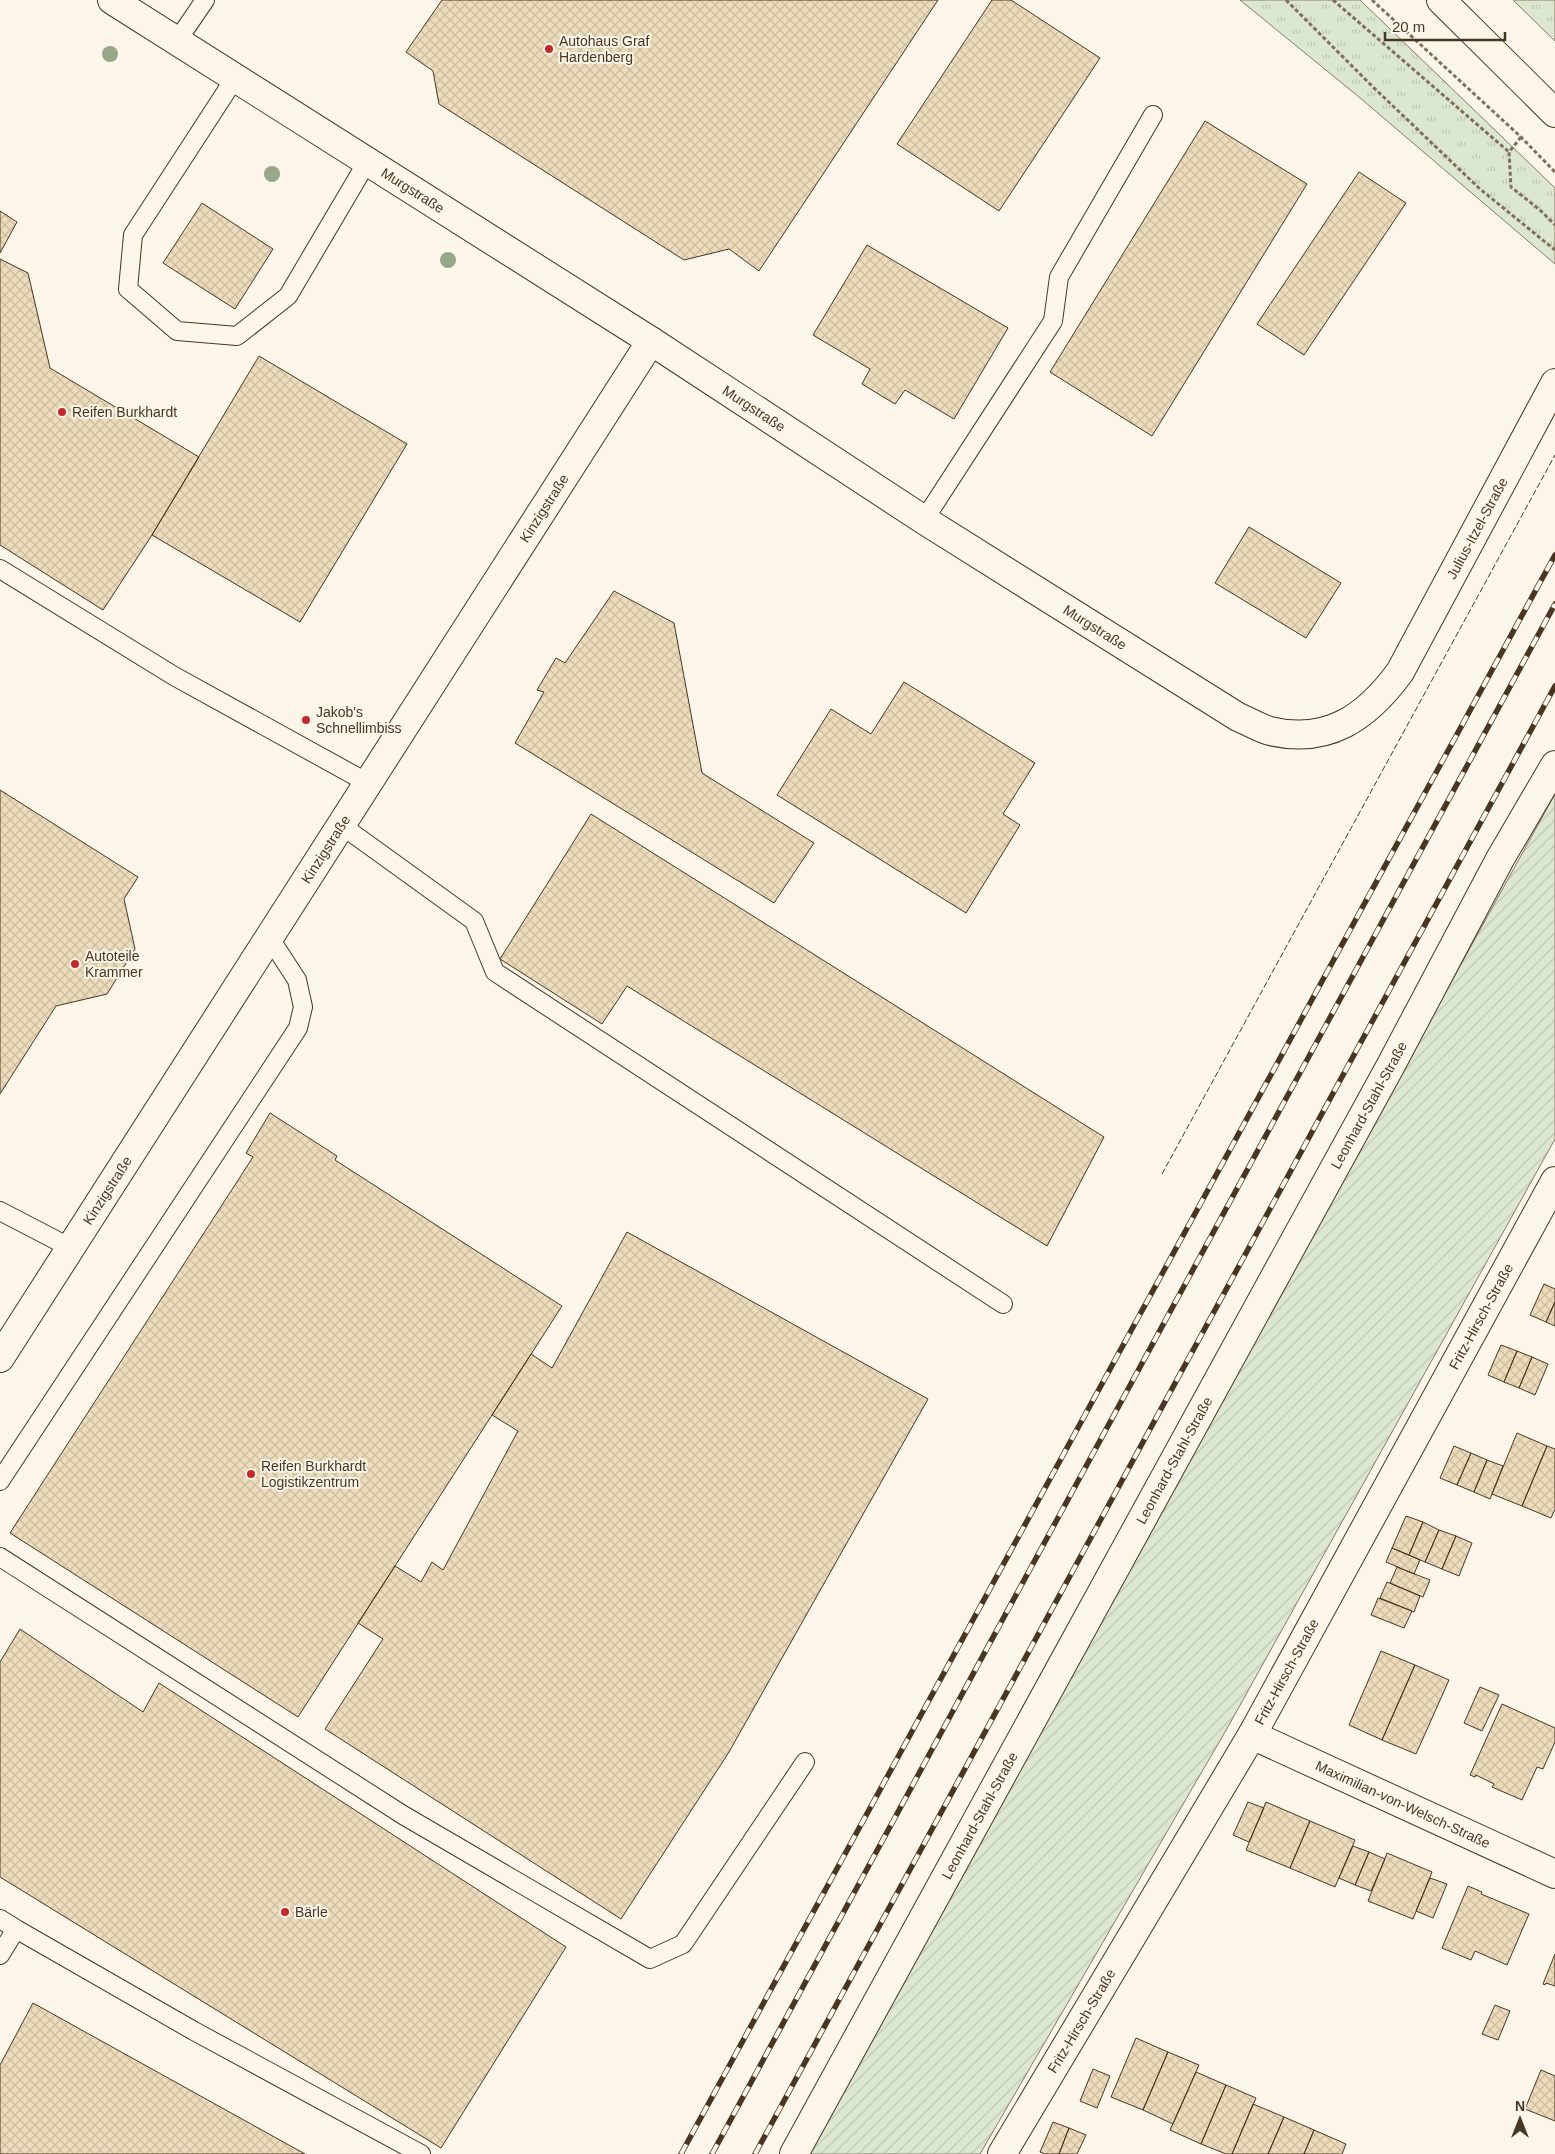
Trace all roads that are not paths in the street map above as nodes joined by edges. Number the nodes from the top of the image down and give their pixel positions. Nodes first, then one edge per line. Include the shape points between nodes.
1 (112, 0) edge
2 (205, 0) edge
3 (1441, 0) edge
4 (177, 41) junction
5 (235, 78) junction
6 (1555, 113) edge
7 (1153, 115) dead end
8 (367, 162) junction
9 (650, 341) junction
10 (1555, 383) edge
11 (924, 520) junction
12 (0, 569) edge
13 (1400, 672) joint
14 (1555, 766) edge
15 (368, 783) junction
16 (341, 825) junction
17 (269, 937) junction
18 (1555, 1181) edge
19 (0, 1211) edge
20 (70, 1248) junction
21 (1003, 1304) dead end
22 (0, 1358) edge
23 (0, 1481) edge
24 (0, 1557) edge
25 (1252, 1735) junction
26 (805, 1762) dead end
27 (1555, 1874) edge
28 (0, 1919) edge
29 (16, 1929) junction
30 (0, 1955) edge
31 (421, 2154) edge
32 (794, 2154) edge
33 (1002, 2154) edge

1 - 4 street, Murgstraße
2 - 4 lane
3 - 6 street
4 - 5 street, Murgstraße
5 - 8 street, Murgstraße
5 - 8 lane via 133,235 128,289 177,331 237,336 288,296
7 - 11 lane via 1059,277 1053,321
8 - 9 street, Murgstraße
9 - 11 street, Murgstraße
9 - 15 street, Kinzigstraße
10 - 13 street, Julius-Itzel-Straße
11 - 13 street, Murgstraße via 1238,717 1268,730 1293,735 1321,732 1346,724 1370,708
12 - 15 lane via 174,676
14 - 32 street, Leonhard-Stahl-Straße via 1500,859 1386,1074
15 - 16 street, Kinzigstraße
16 - 17 street, Kinzigstraße
16 - 21 lane via 474,921 495,972
17 - 20 street, Kinzigstraße
17 - 23 lane via 297,980 303,1007 298,1028
18 - 25 street, Fritz-Hirsch-Straße
19 - 20 lane
20 - 22 street, Kinzigstraße
24 - 26 lane via 403,1815 650,1959 683,1944
25 - 27 street, Maximilian-von-Welsch-Straße
25 - 33 street, Fritz-Hirsch-Straße
28 - 29 lane
29 - 30 lane
29 - 31 lane via 194,2031

